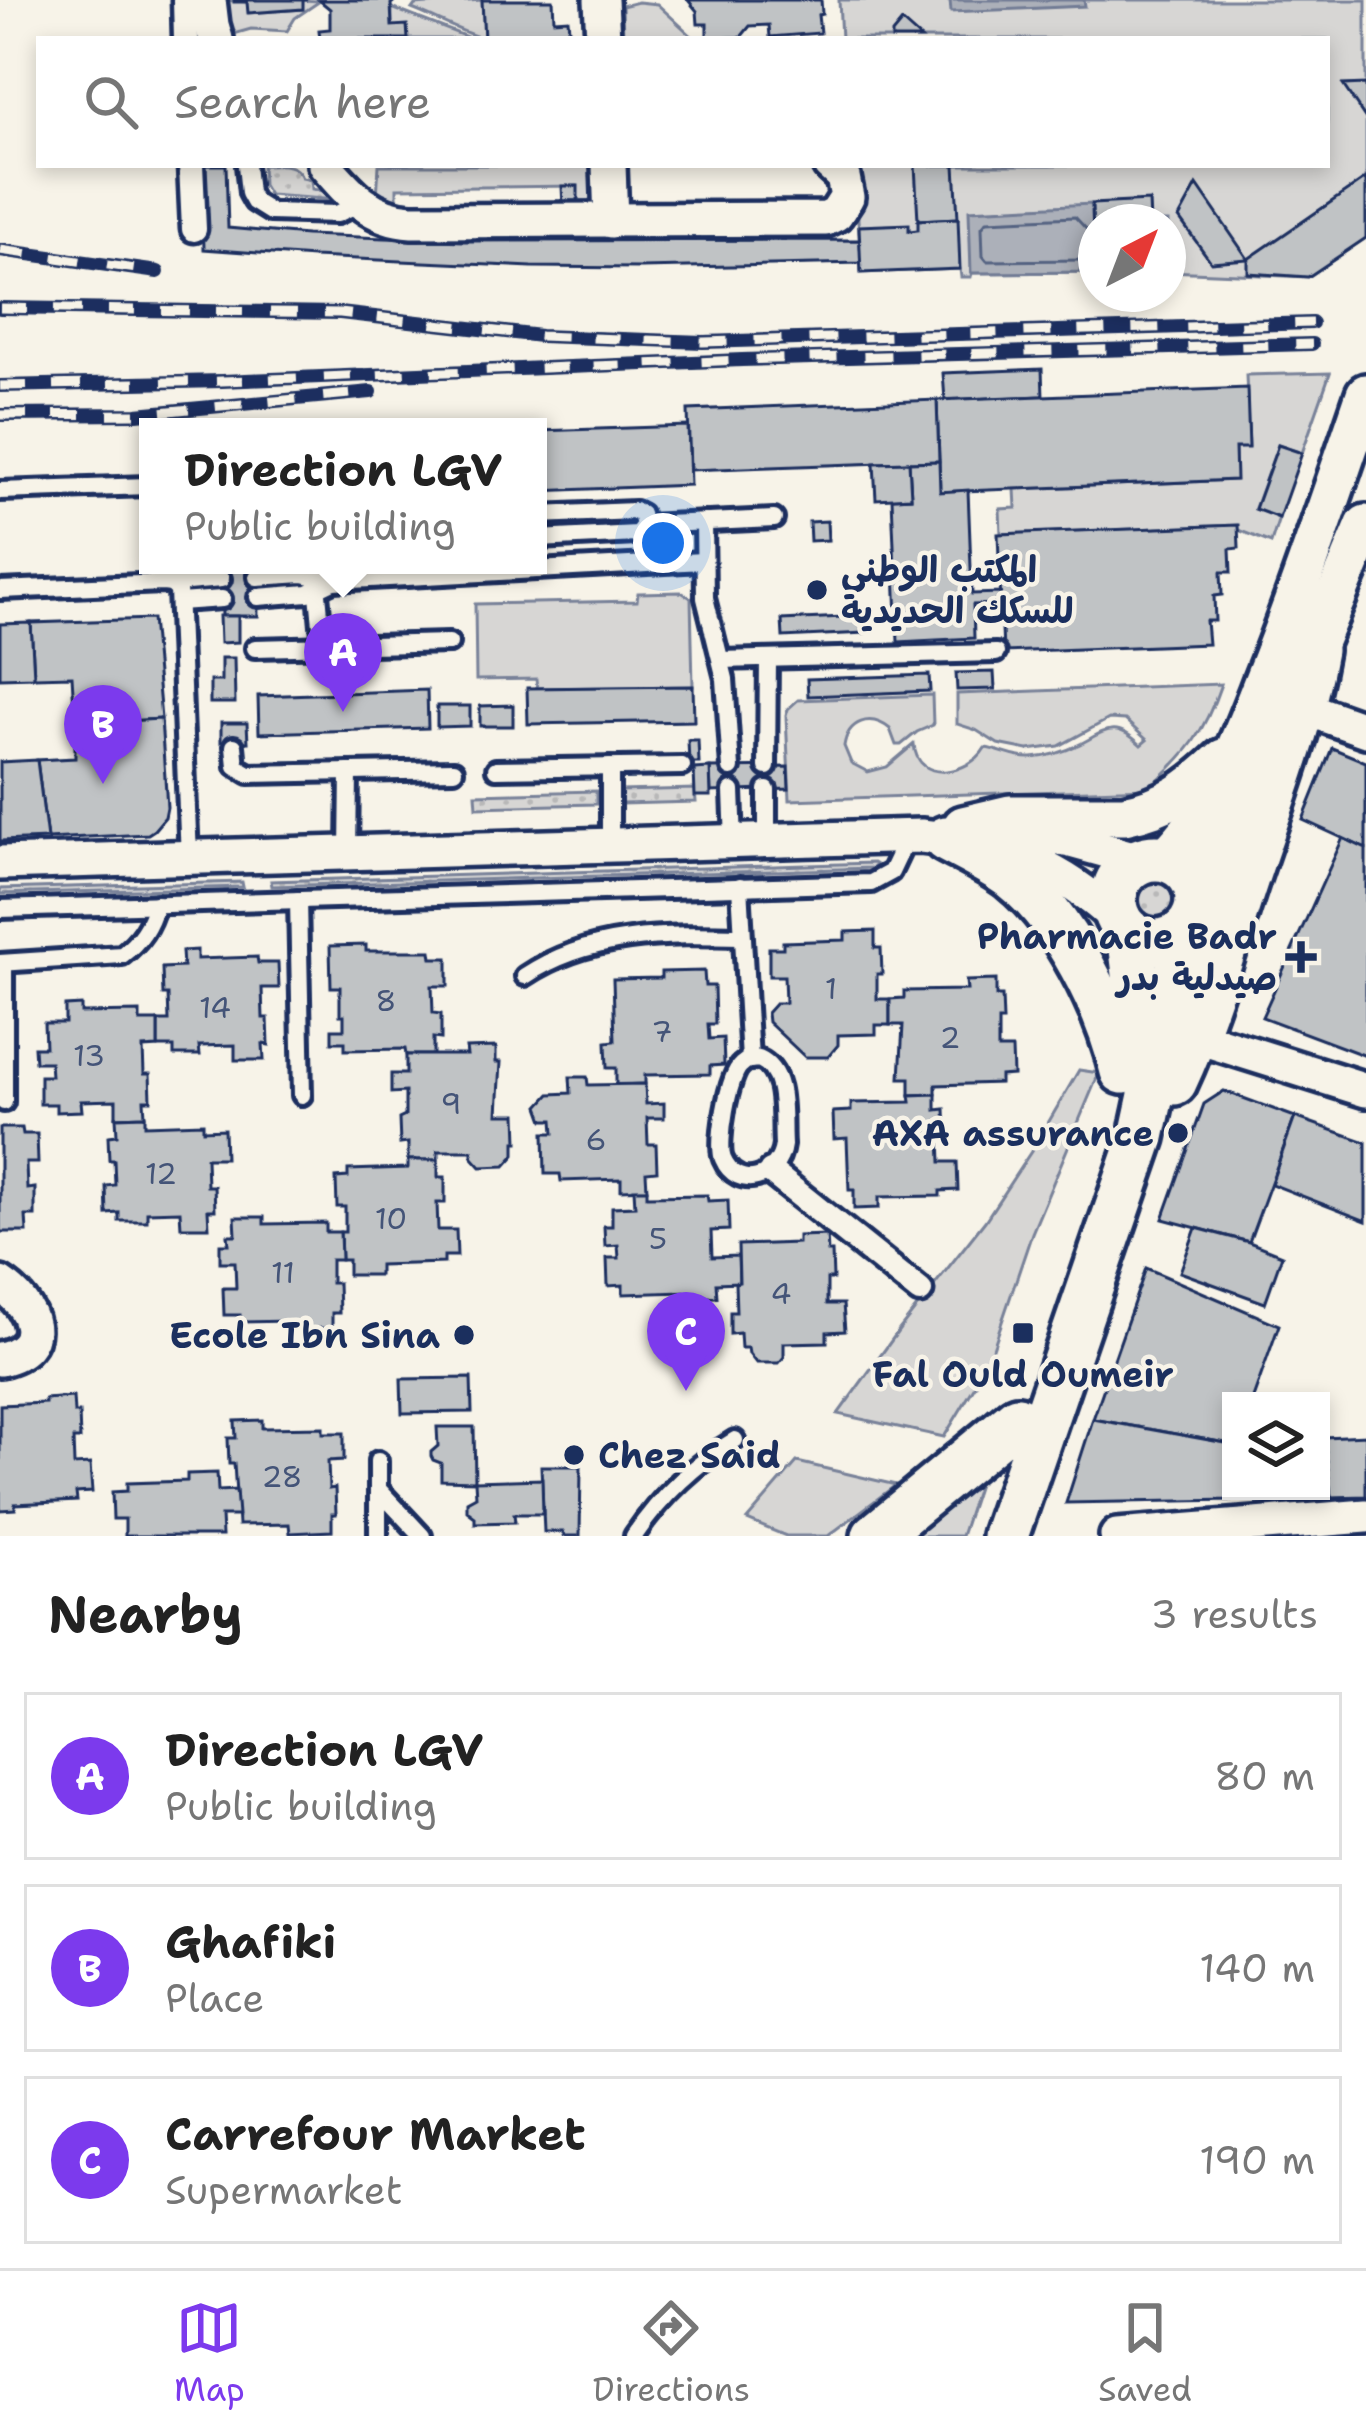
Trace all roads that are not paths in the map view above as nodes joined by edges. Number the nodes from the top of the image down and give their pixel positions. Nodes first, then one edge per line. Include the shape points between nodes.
1 (185, 0) edge
2 (209, 0) edge
3 (601, 0) edge
4 (186, 36) edge
5 (216, 36) edge
6 (603, 36) edge
7 (191, 168) edge
8 (246, 168) edge
9 (328, 168) edge
10 (609, 168) edge
11 (833, 168) edge
12 (360, 203) junction
13 (611, 220) junction
14 (194, 229) dead end
15 (1365, 398) edge
16 (139, 486) edge
17 (0, 491) edge
18 (547, 515) edge
19 (774, 519) dead end
20 (704, 522) junction
21 (644, 525) junction
22 (1366, 525) edge
23 (547, 539) edge
24 (703, 561) junction
25 (547, 570) edge
26 (274, 574) edge
27 (305, 574) edge
28 (468, 574) edge
29 (257, 577) dead end
30 (221, 579) dead end
31 (323, 582) junction
32 (174, 584) edge
33 (0, 590) edge
34 (258, 597) dead end
35 (222, 599) dead end
36 (449, 643) dead end
37 (323, 646) junction
38 (255, 648) dead end
39 (1314, 650) junction
40 (996, 653) dead end
41 (768, 659) junction
42 (722, 660) junction
43 (1301, 707) junction
44 (1366, 730) edge
45 (235, 746) dead end
46 (1236, 747) junction
47 (682, 766) dead end
48 (610, 767) junction
49 (767, 767) dead end
50 (730, 768) dead end
51 (496, 769) dead end
52 (454, 770) dead end
53 (349, 772) junction
54 (767, 790) dead end
55 (732, 791) dead end
56 (934, 834) junction
57 (750, 841) junction
58 (610, 845) junction
59 (348, 854) junction
60 (189, 858) junction
61 (1153, 859) junction
62 (0, 863) edge
63 (740, 886) junction
64 (298, 900) junction
65 (156, 904) junction
66 (0, 909) edge
67 (1192, 910) junction
68 (1126, 928) junction
69 (741, 936) junction
70 (2, 963) edge
71 (525, 976) dead end
72 (1194, 1036) junction
73 (750, 1060) junction
74 (1366, 1090) edge
75 (302, 1095) dead end
76 (4, 1102) dead end
77 (1135, 1121) junction
78 (771, 1172) junction
79 (0, 1284) edge
80 (920, 1291) dead end
81 (0, 1359) edge
82 (1017, 1419) junction
83 (735, 1440) dead end
84 (378, 1461) dead end
85 (378, 1489) junction
86 (1366, 1516) edge
87 (378, 1536) edge
88 (422, 1536) edge
89 (634, 1536) edge
90 (874, 1536) edge
91 (975, 1536) edge
92 (1005, 1536) edge
93 (1117, 1536) edge

1 - 4 street
2 - 5 street
3 - 6 street
7 - 14 street
8 - 12 lane via 249,193 270,212 337,214
9 - 12 street
10 - 13 street
11 - 13 street via 847,197 826,219
12 - 13 street via 398,220
15 - 46 street
16 - 17 lane
18 - 21 lane via 635,511
19 - 20 lane
20 - 21 lane
20 - 24 lane
21 - 23 lane via 637,534
22 - 39 street
24 - 25 lane
24 - 42 lane
26 - 29 lane
27 - 31 lane
28 - 31 lane
30 - 32 lane
31 - 34 lane
31 - 37 lane
32 - 33 lane
32 - 35 lane
32 - 60 lane
36 - 37 lane
37 - 38 lane
39 - 43 main road
39 - 67 street
40 - 41 lane
41 - 42 lane
41 - 49 lane
42 - 50 lane
43 - 44 street
43 - 72 main road
45 - 53 lane via 244,773
46 - 56 street via 1192,788 1142,812 1010,815
46 - 61 street via 1191,831
47 - 48 lane
48 - 51 lane
48 - 58 lane
52 - 53 lane
53 - 59 lane
54 - 57 lane
55 - 57 lane
56 - 57 street
56 - 61 street via 1035,833
56 - 63 lane via 879,881
56 - 68 street via 1041,865
56 - 77 main road via 1011,877 1051,918 1107,1016
57 - 58 street
58 - 59 street
59 - 60 street
60 - 62 street
61 - 67 main road via 1190,874
61 - 68 main road via 1127,869 1117,883 1115,907
63 - 64 lane
63 - 69 lane
64 - 65 lane
64 - 75 lane
65 - 66 lane
65 - 70 lane via 122,955
67 - 68 main road via 1173,938 1146,941
67 - 77 main road
68 - 77 main road via 1138,1006
69 - 71 lane via 603,942
69 - 73 lane
70 - 76 lane
72 - 74 street
72 - 77 main road via 1175,1081
73 - 78 lane via 767,1062 778,1076 783,1145
73 - 78 lane via 731,1082 721,1154 741,1176
77 - 82 main road
77 - 92 main road
78 - 80 street
79 - 81 street via 28,1309 32,1330 23,1348
82 - 90 main road
82 - 91 main road
83 - 89 lane via 670,1489
84 - 85 lane
85 - 87 lane
85 - 88 lane
86 - 93 street

